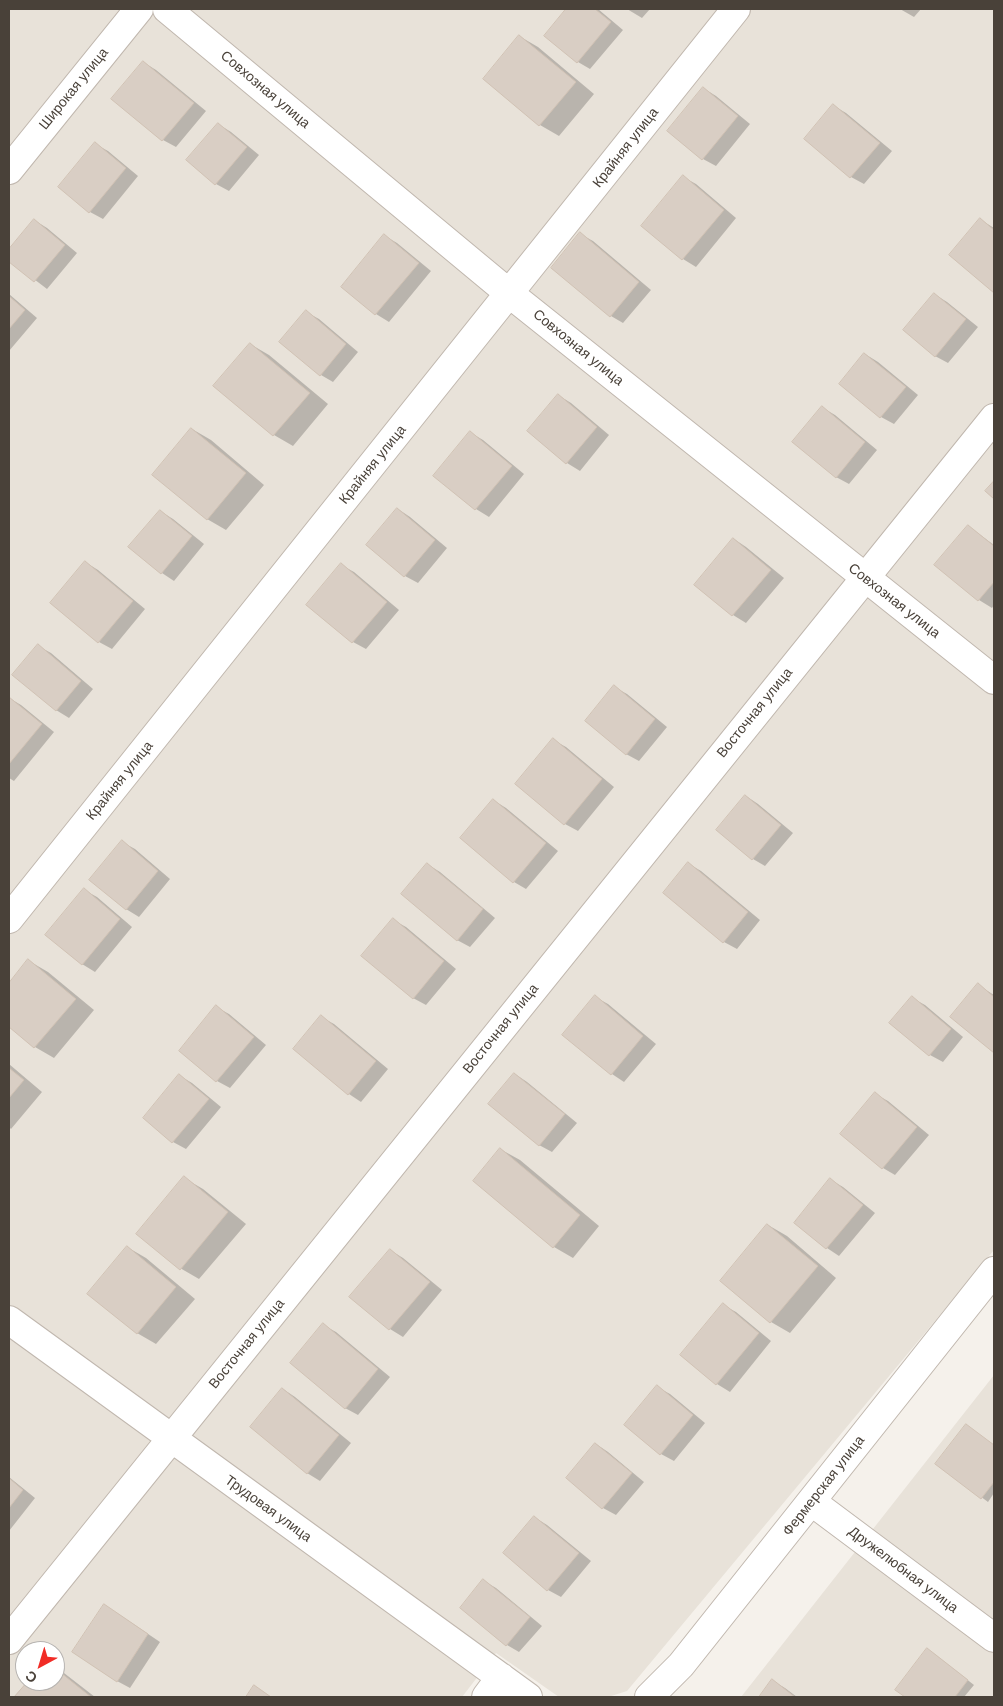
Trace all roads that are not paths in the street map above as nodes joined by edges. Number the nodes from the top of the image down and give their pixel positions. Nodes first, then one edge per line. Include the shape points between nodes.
1 (139, 9) edge
2 (167, 9) edge
3 (736, 9) edge
4 (9, 170) edge
5 (510, 294) junction
6 (994, 418) edge
7 (864, 578) junction
8 (994, 680) edge
9 (9, 919) edge
10 (994, 1271) edge
11 (9, 1320) edge
12 (170, 1438) junction
13 (812, 1502) junction
14 (994, 1638) edge
15 (9, 1640) edge
16 (493, 1687) edge
17 (528, 1697) edge
18 (649, 1697) edge

1 - 4 street, Широкая улица
2 - 5 street, Совхозная улица
3 - 5 street, Крайняя улица
5 - 7 street, Совхозная улица
5 - 9 street, Крайняя улица
6 - 7 street, Восточная улица
7 - 8 street, Совхозная улица
7 - 12 street, Восточная улица
10 - 13 street, Фермерская улица
11 - 12 street, Трудовая улица
12 - 15 street, Восточная улица
12 - 16 street, Трудовая улица
13 - 14 street, Дружелюбная улица
13 - 18 street, Фермерская улица via 681,1665
16 - 17 street, Трудовая улица

